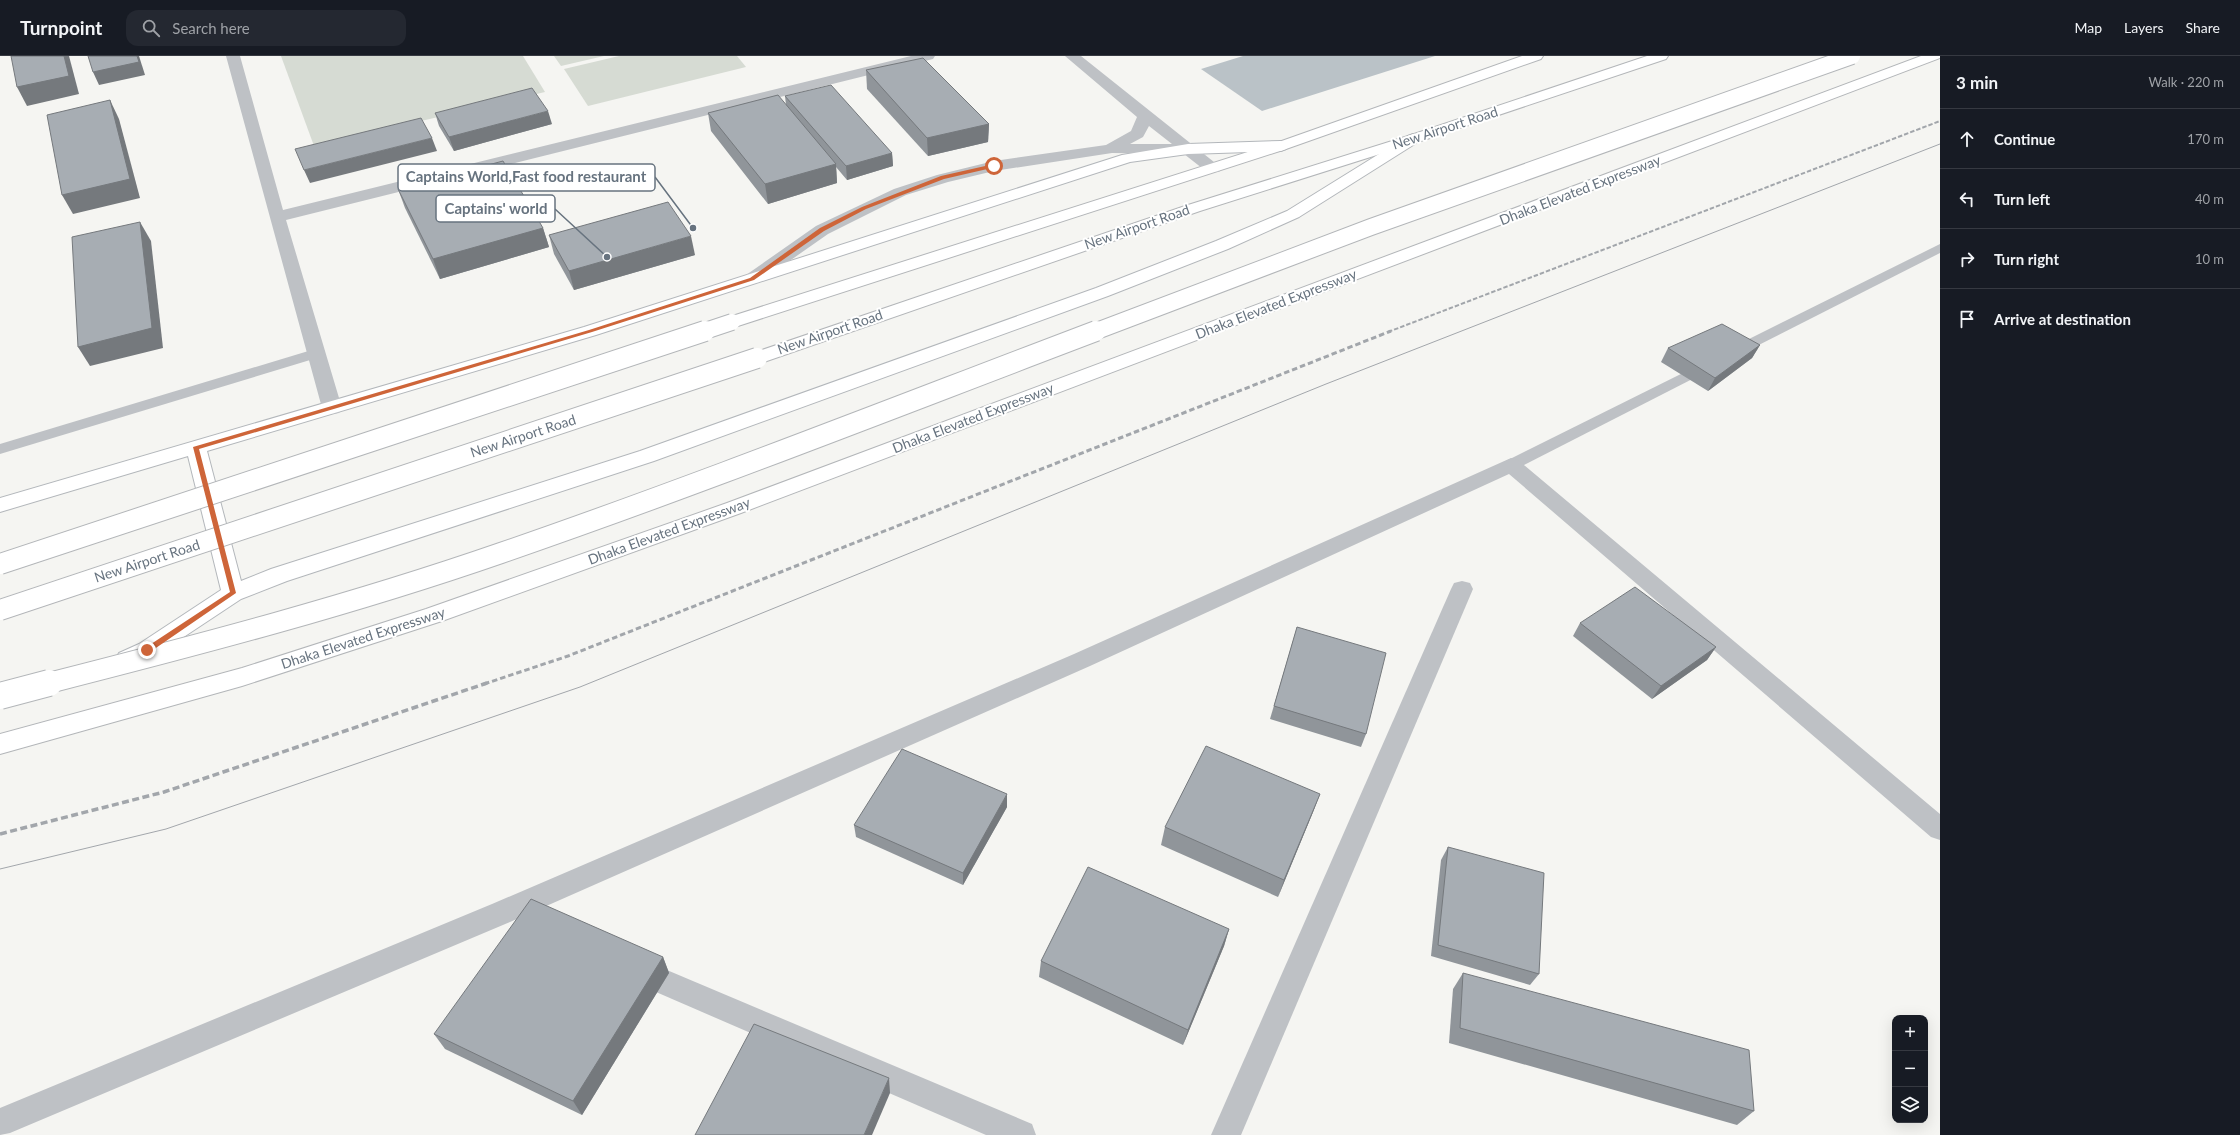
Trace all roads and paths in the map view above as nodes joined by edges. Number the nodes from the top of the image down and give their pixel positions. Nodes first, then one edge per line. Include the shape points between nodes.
1 (233, 56) edge
2 (928, 56) edge
3 (1072, 56) edge
4 (1536, 56) edge
5 (1661, 56) edge
6 (1852, 56) edge
7 (1934, 56) edge
8 (1145, 116) junction
9 (1413, 139) junction
10 (1281, 146) junction
11 (1188, 148) junction
12 (1110, 150) junction
13 (1213, 169) junction
14 (277, 217) junction
15 (1940, 248) edge
16 (752, 279) junction
17 (315, 354) junction
18 (332, 408) junction
19 (196, 448) junction
20 (0, 449) edge
21 (1511, 465) junction
22 (0, 505) edge
23 (0, 564) edge
24 (1462, 589) dead end
25 (233, 593) junction
26 (0, 610) edge
27 (0, 696) edge
28 (0, 706) edge
29 (0, 744) edge
30 (1940, 828) edge
31 (501, 913) junction
32 (530, 925) edge
33 (611, 960) edge
34 (0, 1123) edge
35 (1021, 1135) edge
36 (1226, 1135) edge

1 - 14 street
2 - 14 street
3 - 8 street
4 - 10 main road
5 - 9 main road, New Airport Road
6 - 27 main road, bridge via 1371,227 499,554 248,632
7 - 29 main road, Dhaka Elevated Expressway via 734,508 434,615 242,677
8 - 11 street
8 - 12 street via 1138,134
9 - 25 main road via 1293,214 1102,292 647,456 287,572
9 - 26 main road, New Airport Road, bridge via 1194,208 757,358
10 - 11 main road
10 - 13 main road
11 - 12 street
11 - 13 street
11 - 16 main road via 1128,158
12 - 16 street via 994,166 943,178 900,192 822,230
13 - 23 main road, bridge via 732,322
14 - 17 street
15 - 21 lane
16 - 18 main road via 590,331
17 - 18 street
17 - 20 lane
18 - 19 main road
19 - 22 main road
19 - 25 main road
21 - 30 street
21 - 31 street via 1082,660
24 - 36 street
25 - 28 main road via 147,650 78,682
31 - 32 street
31 - 34 street
33 - 35 street

